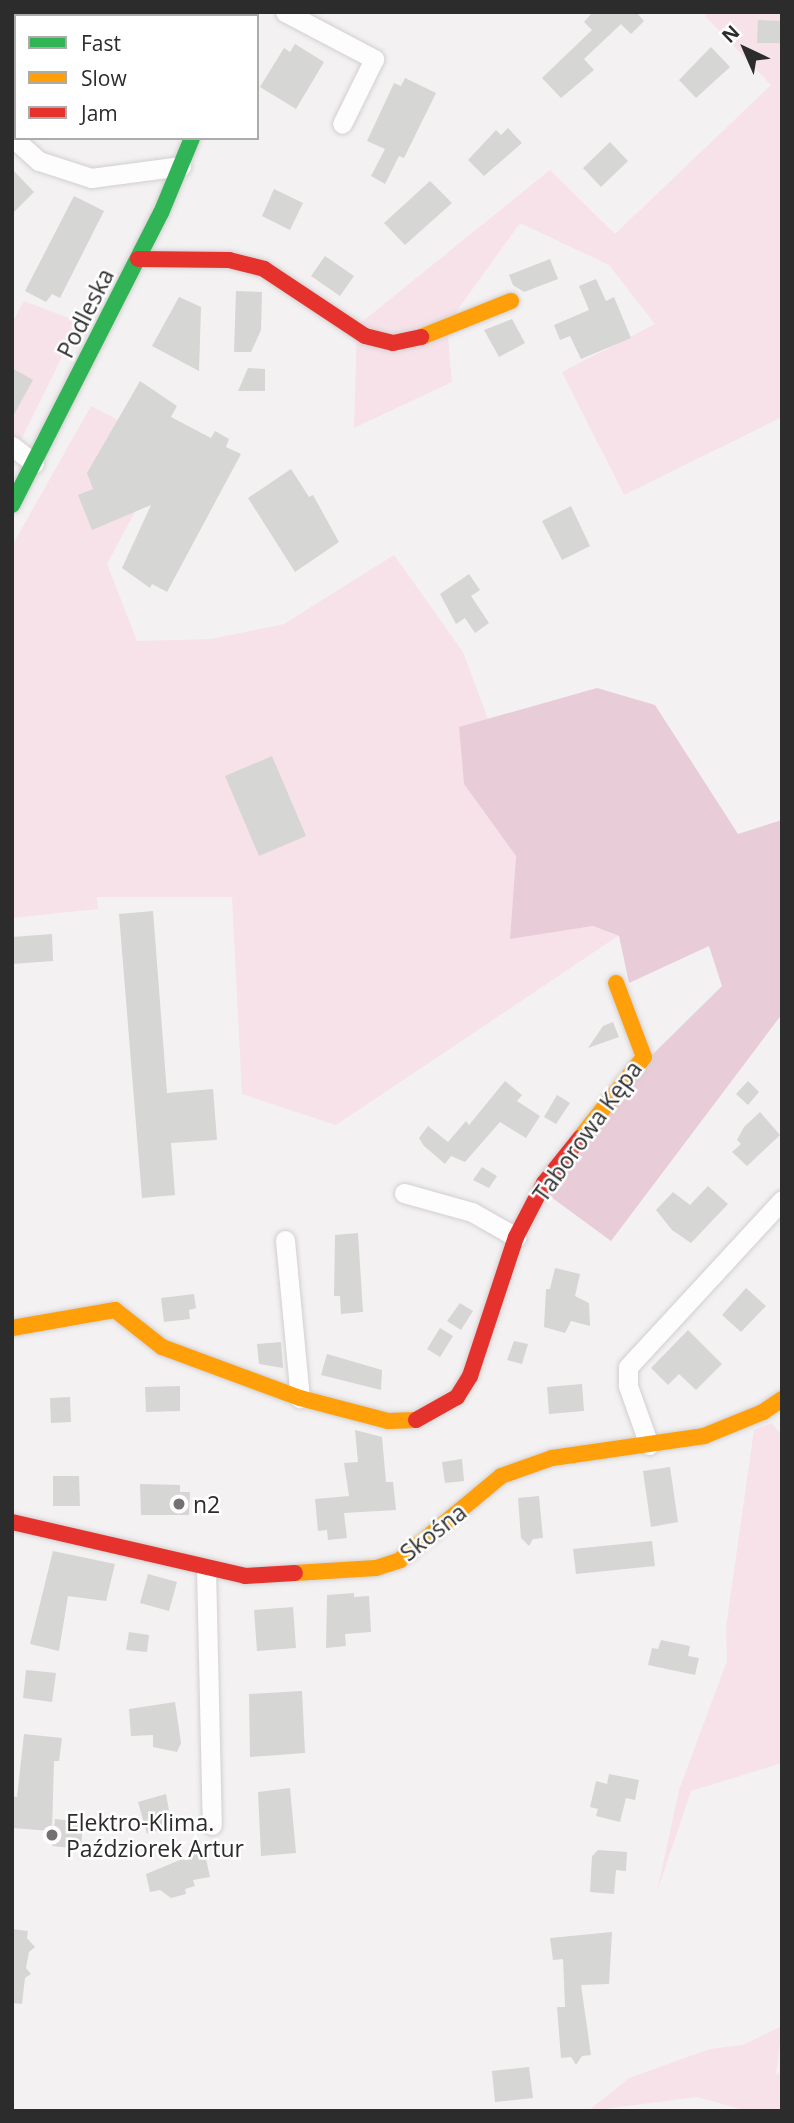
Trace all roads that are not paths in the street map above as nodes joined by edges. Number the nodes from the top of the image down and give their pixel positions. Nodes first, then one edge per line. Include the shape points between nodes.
1 (285, 12) edge
2 (342, 124) dead end
3 (15, 140) edge
4 (191, 140) edge
5 (181, 166) junction
6 (138, 259) junction
7 (511, 301) dead end
8 (12, 446) edge
9 (34, 463) junction
10 (12, 505) edge
11 (616, 983) dead end
12 (404, 1193) dead end
13 (782, 1200) edge
14 (516, 1237) junction
15 (285, 1240) dead end
16 (12, 1328) edge
17 (300, 1398) junction
18 (782, 1399) edge
19 (649, 1445) junction
20 (12, 1522) edge
21 (206, 1568) junction
22 (212, 1825) dead end

1 - 2 street via 374,59
3 - 5 street via 39,161 91,178
4 - 5 street, Podleska
5 - 6 street, Podleska
6 - 7 street via 229,260 264,269 365,336 393,344 420,338
6 - 9 street, Podleska
8 - 9 street
9 - 10 street, Podleska
11 - 14 street, Taborowa Kępa via 644,1057 544,1183
12 - 14 street via 472,1212
13 - 19 street via 628,1367 628,1386
14 - 17 street, Taborowa Kępa via 470,1376 457,1396 430,1416 405,1423
15 - 17 street
16 - 17 street, Taborowa Kępa via 115,1310 162,1347
18 - 19 street, Skośna via 763,1412 704,1436
19 - 21 street, Skośna via 552,1458 501,1476 400,1560 376,1568 245,1576
20 - 21 street, Skośna
21 - 22 street

